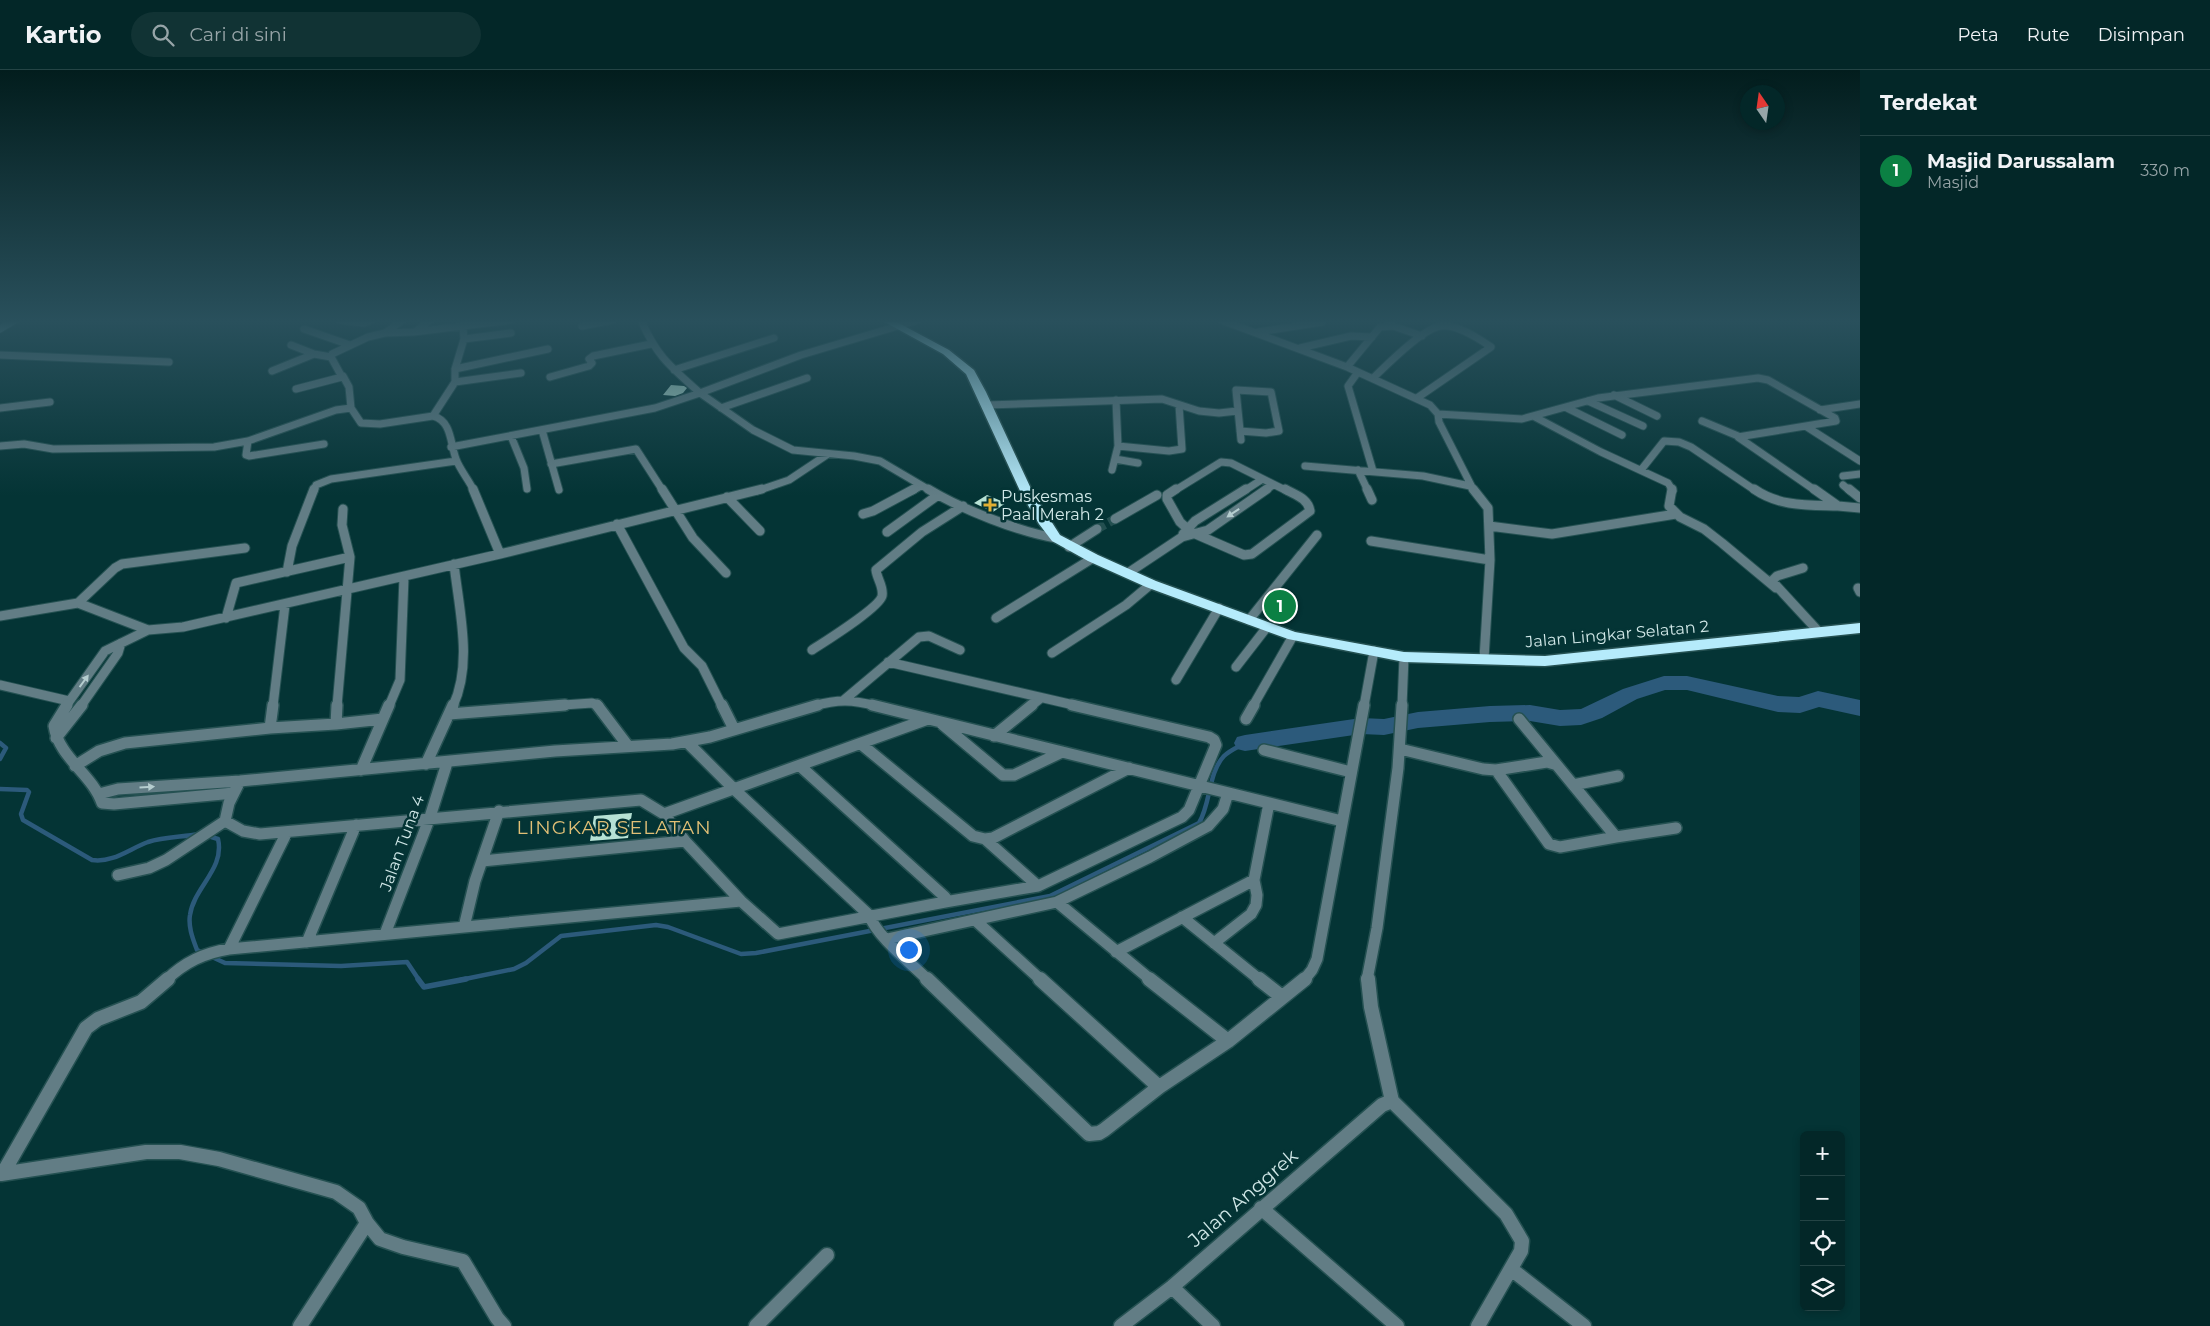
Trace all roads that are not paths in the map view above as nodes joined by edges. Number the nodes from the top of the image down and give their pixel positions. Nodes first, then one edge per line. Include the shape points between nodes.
1 (338, 379) edge
2 (345, 379) edge
3 (455, 379) edge
4 (480, 379) edge
5 (684, 379) edge
6 (739, 379) edge
7 (804, 379) edge
8 (973, 379) edge
9 (1353, 379) edge
10 (1374, 379) edge
11 (1446, 379) edge
12 (1753, 379) edge
13 (1761, 379) edge
14 (455, 382) junction
15 (296, 390) dead end
16 (700, 393) junction
17 (1614, 395) junction
18 (1417, 398) junction
19 (1116, 400) junction
20 (1588, 401) junction
21 (50, 402) dead end
22 (1860, 404) edge
23 (987, 405) junction
24 (1179, 405) junction
25 (0, 408) edge
26 (351, 408) junction
27 (721, 408) junction
28 (1567, 408) junction
29 (1820, 410) junction
30 (1237, 411) junction
31 (1438, 414) junction
32 (433, 416) junction
33 (1657, 416) dead end
34 (1535, 417) junction
35 (1702, 421) dead end
36 (1643, 426) dead end
37 (1807, 427) junction
38 (542, 430) junction
39 (1240, 431) junction
40 (1622, 435) dead end
41 (511, 436) junction
42 (1738, 436) junction
43 (1241, 440) dead end
44 (248, 441) junction
45 (324, 444) dead end
46 (0, 446) edge
47 (451, 446) junction
48 (1118, 446) junction
49 (828, 454) junction
50 (1115, 459) junction
51 (456, 461) junction
52 (1860, 461) edge
53 (1138, 463) dead end
54 (551, 464) junction
55 (1305, 466) dead end
56 (1112, 470) dead end
57 (1358, 470) junction
58 (1640, 470) junction
59 (1374, 471) junction
60 (1860, 474) edge
61 (1843, 476) dead end
62 (1261, 480) junction
63 (1842, 485) dead end
64 (921, 486) junction
65 (1273, 486) junction
66 (1470, 486) junction
67 (527, 489) dead end
68 (560, 490) dead end
69 (1156, 494) dead end
70 (938, 495) junction
71 (727, 497) junction
72 (1860, 498) edge
73 (1372, 500) dead end
74 (964, 506) junction
75 (1838, 506) junction
76 (1860, 508) edge
77 (344, 510) dead end
78 (674, 510) junction
79 (863, 514) dead end
80 (1676, 514) junction
81 (1115, 519) tunnel mouth
82 (1195, 521) junction
83 (617, 524) junction
84 (1489, 526) junction
85 (1097, 530) tunnel mouth
86 (1208, 530) junction
87 (760, 531) dead end
88 (887, 532) dead end
89 (1184, 533) junction
90 (1195, 534) junction
91 (1317, 535) dead end
92 (1056, 538) junction
93 (1371, 541) dead end
94 (1069, 547) junction
95 (245, 548) dead end
96 (500, 554) junction
97 (350, 557) junction
98 (1093, 558) junction
99 (1490, 560) junction
100 (454, 564) junction
101 (1803, 568) dead end
102 (287, 572) junction
103 (726, 573) dead end
104 (1128, 573) junction
105 (404, 577) junction
106 (1151, 584) junction
107 (1776, 588) junction
108 (346, 591) junction
109 (78, 603) junction
110 (285, 605) junction
111 (1219, 608) junction
112 (0, 616) edge
113 (226, 618) junction
114 (996, 618) dead end
115 (1249, 620) junction
116 (1267, 627) junction
117 (1860, 628) edge
118 (148, 630) junction
119 (1819, 632) junction
120 (1293, 636) junction
121 (121, 643) junction
122 (812, 650) dead end
123 (960, 650) dead end
124 (1374, 651) junction
125 (1052, 653) dead end
126 (1404, 656) junction
127 (1484, 659) junction
128 (888, 662) junction
129 (1236, 667) dead end
130 (1176, 680) dead end
131 (0, 685) edge
132 (1040, 698) junction
133 (844, 700) junction
134 (69, 701) junction
135 (449, 714) junction
136 (383, 719) junction
137 (1246, 719) dead end
138 (1519, 719) dead end
139 (933, 720) junction
140 (336, 724) junction
141 (270, 728) junction
142 (734, 729) junction
143 (994, 736) junction
144 (56, 738) junction
145 (687, 742) junction
146 (861, 744) junction
147 (628, 746) junction
148 (1400, 749) junction
149 (1264, 750) dead end
150 (1062, 752) junction
151 (447, 763) junction
152 (426, 764) junction
153 (1554, 764) junction
154 (75, 766) junction
155 (800, 766) junction
156 (1129, 768) junction
157 (361, 770) junction
158 (1496, 770) junction
159 (1351, 772) junction
160 (1618, 776) dead end
161 (240, 781) junction
162 (1572, 785) junction
163 (1203, 787) junction
164 (735, 790) junction
165 (1225, 792) junction
166 (234, 793) junction
167 (99, 794) junction
168 (1269, 803) junction
169 (498, 811) junction
170 (664, 814) junction
171 (430, 817) junction
172 (1342, 821) junction
173 (220, 824) junction
174 (356, 825) junction
175 (1676, 828) dead end
176 (287, 832) junction
177 (1616, 837) junction
178 (985, 839) junction
179 (685, 841) junction
180 (482, 861) junction
181 (118, 875) dead end
182 (1254, 880) junction
183 (1038, 886) junction
184 (741, 901) junction
185 (945, 902) junction
186 (1057, 902) junction
187 (1182, 917) junction
188 (871, 919) junction
189 (975, 920) junction
190 (464, 927) junction
191 (384, 934) junction
192 (884, 937) junction
193 (307, 942) junction
194 (1214, 943) junction
195 (224, 950) junction
196 (1116, 952) junction
197 (1282, 997) junction
198 (1228, 1040) junction
199 (1159, 1087) junction
200 (1392, 1101) junction
201 (2, 1173) edge
202 (1261, 1208) junction
203 (366, 1223) junction
204 (827, 1255) dead end
205 (1511, 1269) junction
206 (1172, 1287) junction
207 (300, 1326) edge
208 (504, 1326) edge
209 (756, 1326) edge
210 (1120, 1326) edge
211 (1213, 1326) edge
212 (1397, 1326) edge
213 (1478, 1326) edge
214 (1584, 1326) edge

1 - 15 street
2 - 26 street via 352,395
3 - 14 street
4 - 14 street
5 - 16 street
6 - 16 street
7 - 27 street
8 - 23 highway, Jalan Lingkar Selatan 2
9 - 59 street via 1348,386
10 - 18 street
11 - 18 street
12 - 17 street
13 - 29 street
14 - 32 street
16 - 27 street
16 - 38 street via 656,408
17 - 20 street
17 - 33 street
18 - 31 street
19 - 23 street
19 - 24 street via 1162,399
19 - 48 street
20 - 28 street
20 - 36 street
21 - 25 street
22 - 29 street
23 - 92 highway, Jalan Lingkar Selatan 2 via 1027,493
24 - 30 street via 1190,409
24 - 48 street via 1182,449 1169,451
26 - 32 street via 365,425
26 - 44 street via 336,410
27 - 49 street via 753,430 792,450
28 - 34 street
28 - 40 street
29 - 37 street via 1836,421
30 - 39 street
30 - 39 street via 1237,389 1272,393 1279,431
31 - 34 street
31 - 66 street
32 - 47 street via 441,418 447,426
34 - 58 street
35 - 42 street
37 - 42 street
37 - 52 street
38 - 41 street
38 - 54 street
39 - 43 street
41 - 47 street
41 - 67 street via 524,468
42 - 75 street
44 - 45 street via 246,455 249,456
44 - 46 street via 214,448 53,449 24,444
47 - 51 street
48 - 50 street
49 - 64 street via 880,461
49 - 71 street via 789,480
50 - 53 street
50 - 56 street
51 - 96 street via 470,482
51 - 102 street via 331,479 316,485 292,546
54 - 68 street
54 - 78 street via 636,449
55 - 57 street
57 - 59 street
57 - 73 street
58 - 75 street via 1664,441 1679,442 1767,498 1791,505
58 - 80 street via 1671,486 1669,506
59 - 66 street
60 - 61 street
62 - 65 street
62 - 82 street
62 - 89 street via 1231,463 1221,462 1169,493 1167,498
63 - 72 street
64 - 70 street
64 - 79 street
65 -> 86 street
65 - 90 street via 1304,499 1310,511 1252,554 1244,554
66 - 84 street via 1488,508
69 - 81 street
70 - 74 street
70 - 88 street
71 - 78 street
71 - 87 street
74 - 92 street via 1038,535
74 - 122 street via 922,532 876,570 883,591 879,602
75 - 76 street
77 - 97 street via 342,525
78 - 83 street
78 - 103 street via 693,538
80 - 84 street via 1552,534
80 - 107 street via 1703,529
82 - 86 street
82 - 89 street
83 - 96 street
83 - 142 street via 684,648 702,666
84 - 99 street
85 - 94 street
86 - 90 street
89 - 90 street
89 - 104 street
91 - 115 street
92 - 94 highway, Jalan Lingkar Selatan 2
93 - 99 street
94 - 98 highway, Jalan Lingkar Selatan 2
95 - 109 street via 122,564
96 - 100 street
97 - 102 street
97 - 108 street
98 - 104 highway, Jalan Lingkar Selatan 2
98 - 114 street
99 - 127 street
100 - 105 street
100 - 135 street via 464,657 458,695
101 - 107 street via 1777,576 1772,581
102 - 113 street via 236,583
104 - 106 highway, Jalan Lingkar Selatan 2
105 - 108 street
105 - 136 street via 400,680
106 - 111 highway, Jalan Lingkar Selatan 2
106 - 125 street
107 - 119 street
108 - 110 street
108 - 140 street
109 - 112 street
109 - 118 street
110 - 113 street
110 - 141 street
111 - 115 highway, Jalan Lingkar Selatan 2
111 - 130 street
113 - 118 street
115 - 116 highway, Jalan Lingkar Selatan 2
116 - 120 highway, Jalan Lingkar Selatan 2
116 - 129 street
117 - 119 highway, Jalan Lingkar Selatan 2
118 - 121 street
119 - 127 highway, Jalan Lingkar Selatan 2 via 1545,661
120 - 124 highway, Jalan Lingkar Selatan 2
120 - 137 street
134 -> 121 street via 105,651
121 - 144 street via 118,652
123 - 128 street via 923,636
124 - 126 highway, Jalan Lingkar Selatan 2
124 - 159 street
126 - 127 highway, Jalan Lingkar Selatan 2
126 - 148 street
128 - 132 street
128 - 133 street
131 - 134 street
132 - 143 street
132 - 163 street via 1212,739 1216,745
133 - 139 street
133 - 142 street
134 - 144 street via 54,726
135 - 147 street via 592,703 599,706
135 - 152 street
136 - 140 street
136 - 157 street
138 - 153 street
139 - 143 street
139 - 146 street
139 - 150 street via 1003,775 1014,775
140 - 141 street
141 - 154 street via 115,744
142 - 145 street
143 - 150 street
144 - 154 street
145 - 147 street
145 - 164 street
146 - 155 street
146 - 178 street via 973,836
147 - 151 street
148 - 158 street
148 - 200 street via 1367,982
149 - 159 street
150 - 156 street
151 - 152 street
151 - 171 street, Jalan Tuna 4
152 - 157 street
153 - 158 street via 1546,762
153 - 162 street
154 - 167 street
155 - 164 street
155 - 185 street via 944,897
156 - 163 street
156 - 178 street via 993,838
157 - 161 street
158 - 177 street via 1549,844 1560,847
159 - 172 street
160 - 162 street
161 - 166 street
167 -> 161 street via 118,789
162 - 177 street
163 - 165 street
163 - 183 street via 1182,817
164 - 170 street
164 - 188 street
165 - 168 street
165 - 186 street via 1223,809 1208,826
166 - 167 street via 114,804 102,803
166 - 173 street
168 - 172 street
168 - 182 street
169 - 170 street via 640,800
169 - 171 street
169 - 180 street
170 - 179 street
171 - 174 street
171 - 191 street, Jalan Tuna 4
172 - 197 street via 1317,959 1306,978
173 - 176 street via 260,834
173 - 181 street via 175,855 149,868
174 - 176 street
174 - 193 street
175 - 177 street
176 - 195 street
178 - 183 street
179 - 180 street
179 - 184 street
180 - 190 street
182 - 187 street
182 - 194 street via 1257,895 1251,914
183 - 185 street
184 - 188 street via 778,934
184 - 190 street
185 - 188 street
186 - 189 street
186 - 196 street
187 - 194 street
187 - 196 street
188 - 192 street
189 - 192 street
189 - 199 street
190 - 191 street
191 - 193 street
192 - 199 street via 1089,1134 1104,1130
193 - 195 street
194 - 197 street
195 - 201 street via 190,961 144,1000 96,1019 86,1028
196 - 198 street
197 - 198 street
198 - 199 street
200 - 202 street, Jalan Anggrek via 1382,1105
200 - 205 street via 1506,1214 1522,1240 1521,1251
201 - 203 street via 146,1152 180,1152 219,1159 336,1192 359,1208
202 - 206 street, Jalan Anggrek
202 - 212 street
203 - 207 street
203 - 208 street via 380,1239 463,1261
204 - 209 street
205 - 213 street
205 - 214 street
206 - 210 street, Jalan Anggrek
206 - 211 street

